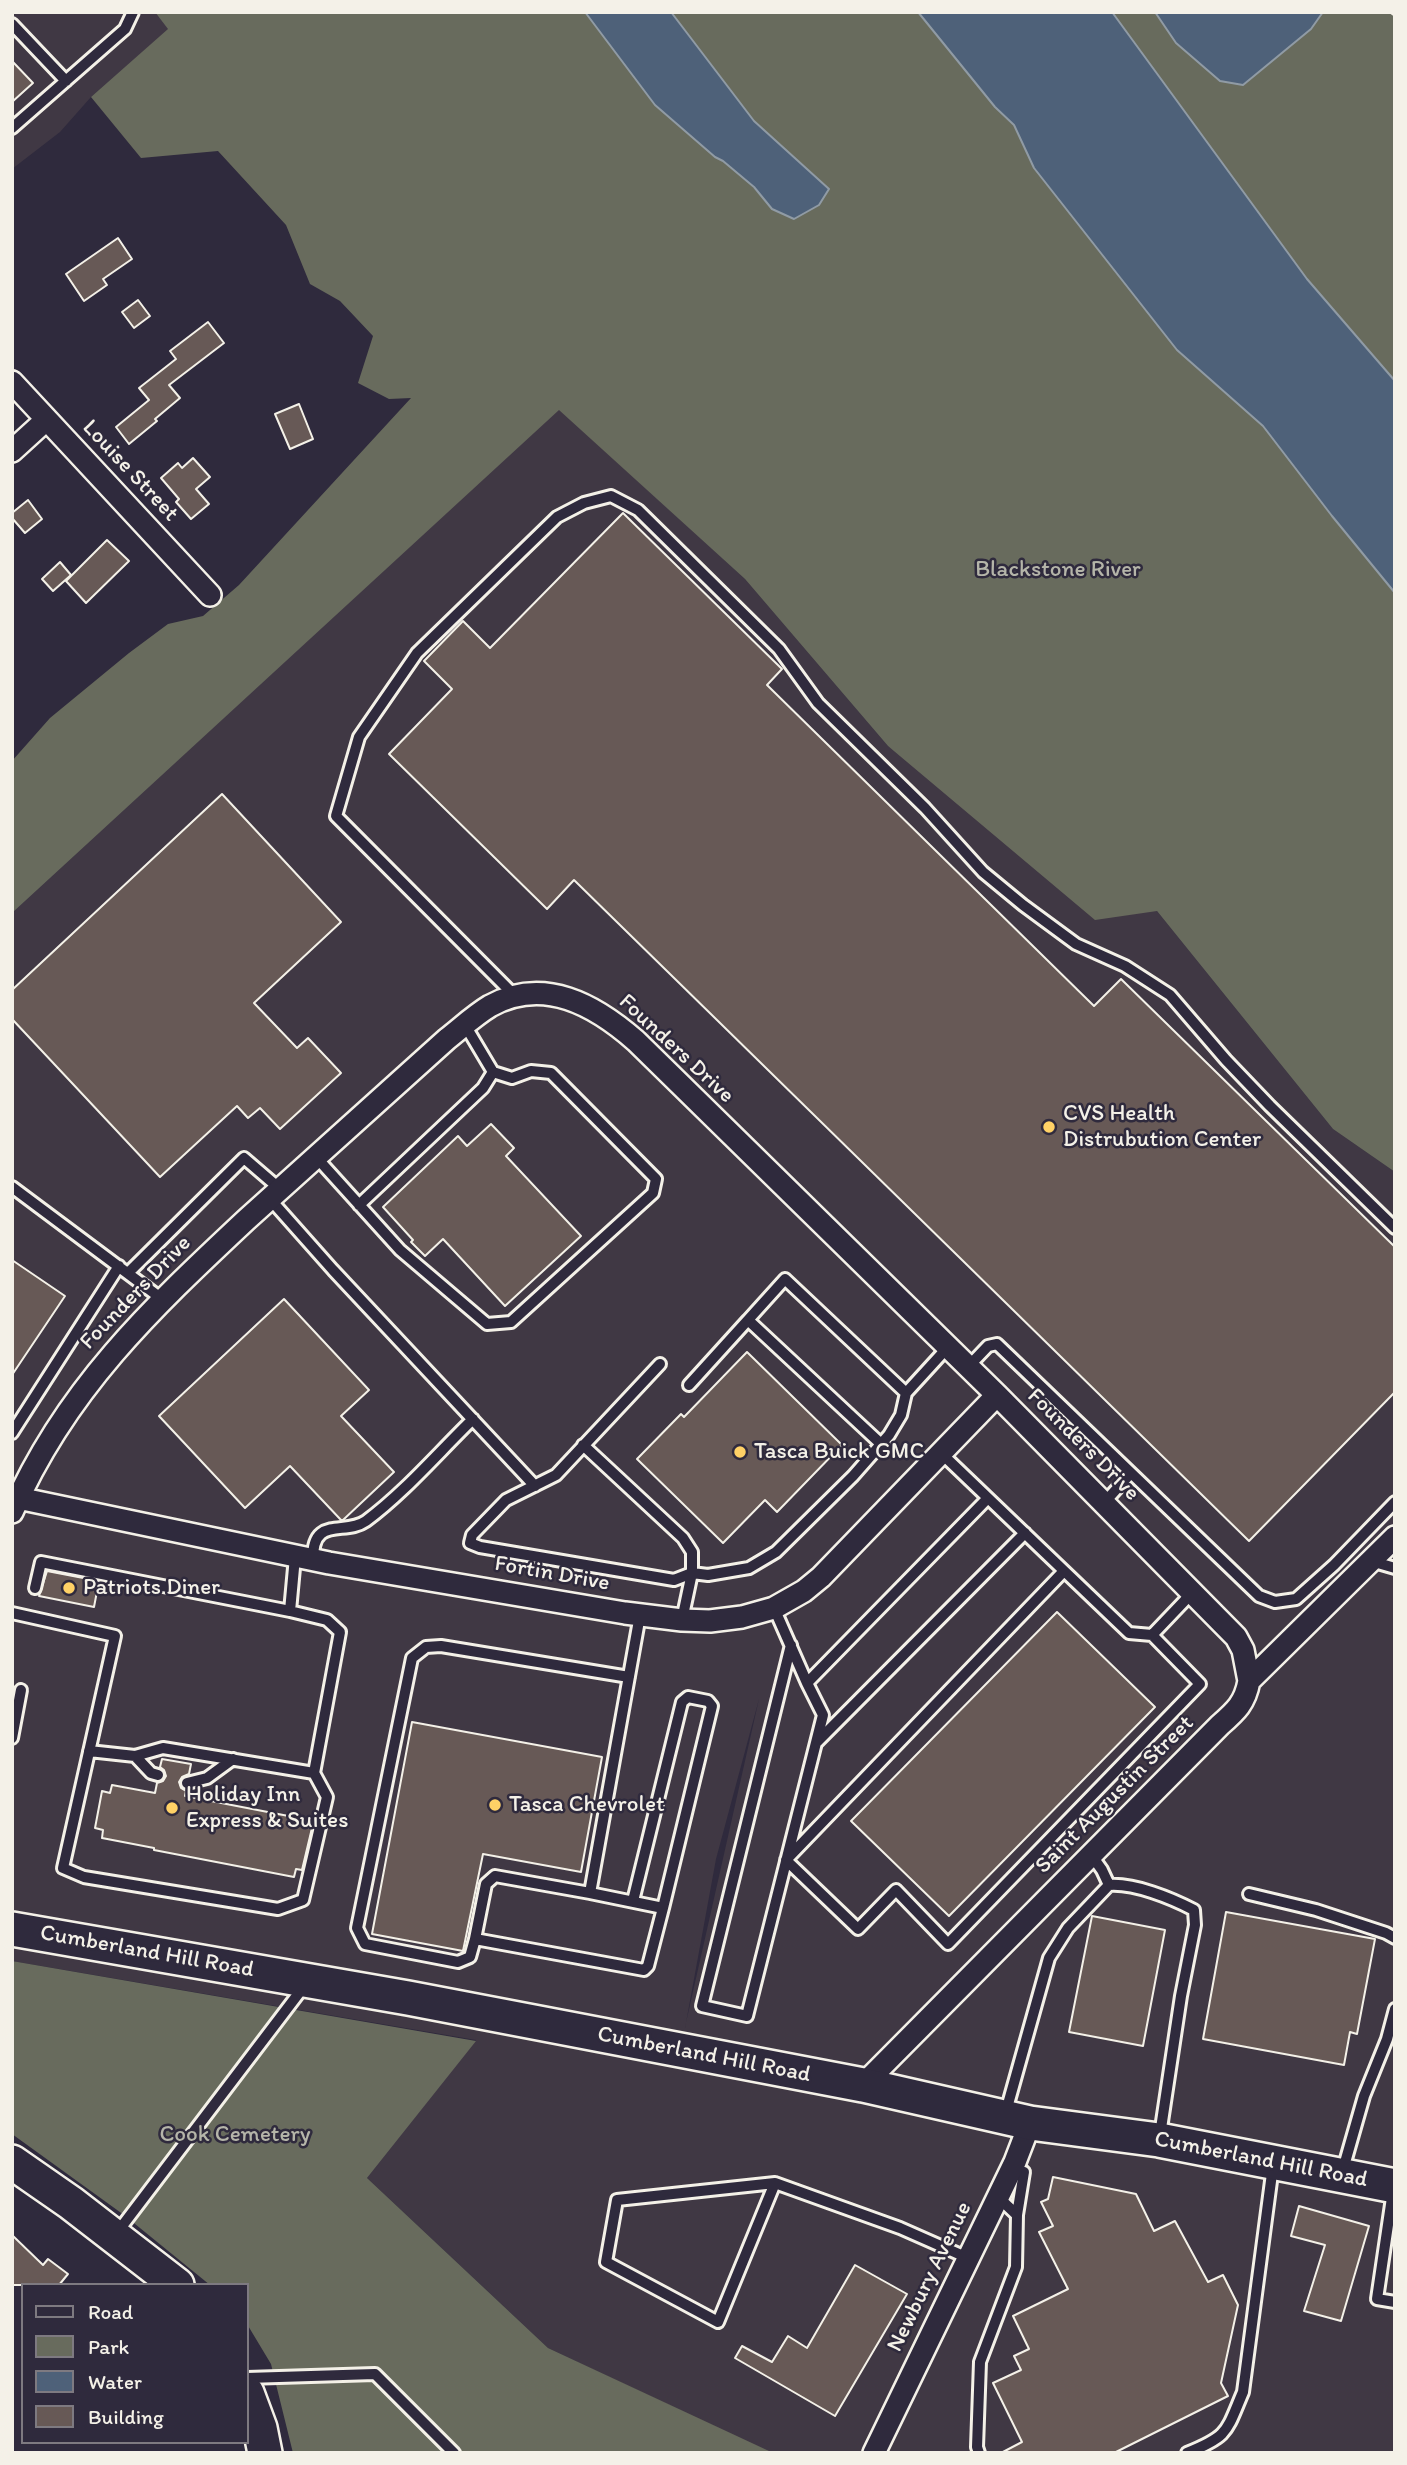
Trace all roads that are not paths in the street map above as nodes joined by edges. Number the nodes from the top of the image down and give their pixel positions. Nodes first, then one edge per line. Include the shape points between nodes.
1 (133, 12) edge
2 (12, 24) edge
3 (66, 81) junction
4 (12, 128) edge
5 (12, 382) edge
6 (46, 420) junction
7 (12, 452) edge
8 (210, 594) dead end
9 (515, 996) junction
10 (465, 1026) junction
11 (493, 1072) junction
12 (316, 1157) junction
13 (12, 1187) edge
14 (275, 1194) junction
15 (359, 1205) junction
16 (1395, 1228) edge
17 (123, 1270) junction
18 (162, 1299) junction
19 (748, 1320) junction
20 (948, 1347) junction
21 (660, 1364) dead end
22 (968, 1367) junction
23 (689, 1385) dead end
24 (906, 1393) junction
25 (997, 1395) junction
26 (472, 1419) junction
27 (12, 1433) edge
28 (881, 1444) junction
29 (583, 1445) junction
30 (940, 1452) junction
31 (1131, 1473) junction
32 (535, 1486) junction
33 (988, 1498) junction
34 (1395, 1502) edge
35 (1104, 1503) junction
36 (15, 1505) edge
37 (1025, 1534) junction
38 (1395, 1537) edge
39 (304, 1558) junction
40 (1371, 1561) junction
41 (1395, 1568) edge
42 (1064, 1571) junction
43 (692, 1573) junction
44 (35, 1588) dead end
45 (1192, 1592) junction
46 (774, 1608) junction
47 (290, 1611) junction
48 (12, 1613) edge
49 (640, 1615) junction
50 (682, 1620) junction
51 (1152, 1635) junction
52 (790, 1646) junction
53 (629, 1677) junction
54 (1249, 1681) junction
55 (807, 1683) junction
56 (20, 1690) dead end
57 (12, 1738) edge
58 (817, 1742) junction
59 (89, 1751) junction
60 (135, 1756) junction
61 (233, 1759) junction
62 (314, 1773) junction
63 (158, 1775) dead end
64 (187, 1783) dead end
65 (1092, 1856) junction
66 (786, 1860) junction
67 (1109, 1885) junction
68 (590, 1894) junction
69 (1249, 1894) dead end
70 (633, 1901) junction
71 (663, 1908) junction
72 (12, 1929) edge
73 (1395, 1938) edge
74 (475, 1939) junction
75 (308, 1981) junction
76 (1395, 2009) edge
77 (863, 2085) junction
78 (1017, 2120) junction
79 (1159, 2140) junction
80 (12, 2162) edge
81 (1273, 2162) junction
82 (1024, 2172) dead end
83 (1342, 2176) junction
84 (775, 2183) junction
85 (1394, 2186) edge
86 (998, 2197) junction
87 (1017, 2215) junction
88 (115, 2237) junction
89 (968, 2258) junction
90 (174, 2283) edge
91 (1395, 2302) edge
92 (248, 2378) edge
93 (248, 2396) edge
94 (265, 2453) edge
95 (454, 2453) edge
96 (874, 2453) edge
97 (979, 2453) edge
98 (1187, 2453) edge

1 - 3 lane via 125,29
2 - 3 lane
3 - 4 lane
5 - 6 street, Louise Street
6 - 7 street
6 - 8 street, Louise Street
9 - 10 street, Founders Drive via 488,1008
9 - 16 lane via 336,816 359,737 417,653 557,517 611,496 638,510 779,649 818,703 983,872 1076,944 1125,966 1170,995 1270,1106
9 - 20 street, Founders Drive via 545,993 573,999 617,1024
10 - 11 lane
10 - 12 street, Founders Drive
11 - 15 lane via 483,1088
11 - 15 lane via 512,1078 531,1071 551,1073 656,1179 653,1193 511,1322 487,1324 400,1250
12 - 14 street, Founders Drive
12 - 15 lane
13 - 17 lane
14 - 17 lane via 244,1158
14 - 18 street, Founders Drive
14 - 26 lane via 333,1270
17 - 18 lane
17 - 27 lane
18 - 36 street, Founders Drive via 73,1403
19 - 23 lane
19 - 24 lane via 785,1279
19 - 28 lane
20 - 22 street, Founders Drive
20 - 24 lane
21 - 29 lane
22 - 25 street, Founders Drive
22 - 31 lane via 988,1346 997,1344
24 - 28 lane via 901,1415
25 - 30 street, Fortin Drive
25 - 35 street, Founders Drive
26 - 32 lane
26 - 39 lane via 363,1523 322,1532
28 - 43 lane via 776,1552 749,1568
29 - 32 lane via 556,1475
29 - 43 lane via 683,1538 692,1552
30 - 33 lane
30 - 46 street, Fortin Drive via 821,1577
31 - 34 lane via 1259,1595 1275,1602 1296,1599
31 - 35 lane
32 - 43 lane via 506,1500 472,1535 470,1543 674,1580
33 - 37 lane
33 - 55 lane
35 - 45 street, Founders Drive
36 - 39 street, Fortin Drive
37 - 42 lane
37 - 58 lane
38 - 40 street, Saint Augustin Street
39 - 47 lane
39 - 49 street, Fortin Drive
40 - 41 lane
40 - 54 street, Saint Augustin Street
42 - 51 lane via 1129,1633
42 - 66 lane
43 - 50 lane
44 - 47 lane via 41,1562
45 - 51 lane
45 - 54 street, Founders Drive via 1236,1637
46 - 50 street, Fortin Drive via 710,1621
46 - 52 lane
47 - 62 lane via 327,1620 340,1632
48 - 59 lane via 115,1636
49 - 50 street, Fortin Drive
49 - 53 lane
51 - 66 lane via 1200,1684 948,1944 896,1890 858,1929
52 - 55 lane
52 - 66 lane via 702,2006 747,2016
53 - 68 lane
53 - 74 lane via 441,1646 426,1647 412,1658 357,1928 365,1944 458,1962 470,1956
54 - 65 street, Saint Augustin Street via 1240,1708
55 - 58 lane via 822,1715
56 - 57 lane
58 - 66 lane
59 - 60 lane
59 - 62 lane via 63,1868 84,1877 278,1909 303,1900 327,1797
60 - 61 lane via 163,1748
60 - 63 lane
61 - 62 lane
61 - 64 lane via 207,1778
65 - 67 lane
65 - 77 street, Saint Augustin Street
67 - 78 lane via 1068,1928 1049,1958
67 - 79 lane via 1175,1900 1194,1910
68 - 70 lane
68 - 74 lane via 495,1876 486,1884
69 - 73 lane via 1316,1910
70 - 71 lane
70 - 71 lane via 682,1702 688,1697 708,1701 712,1706
71 - 74 lane via 644,1970
72 - 75 main road, Cumberland Hill Road
75 - 77 main road, Cumberland Hill Road
75 - 88 lane
76 - 83 lane
77 - 78 main road, Cumberland Hill Road
78 - 79 main road, Cumberland Hill Road
78 - 86 street, Newbury Avenue
79 - 81 main road, Cumberland Hill Road
80 - 88 main road
81 - 83 main road, Cumberland Hill Road
81 - 98 lane via 1243,2392 1229,2426 1217,2441
82 - 87 lane
83 - 85 main road, Cumberland Hill Road
84 - 84 lane via 617,2200 606,2262 718,2322
84 - 89 lane
85 - 91 lane via 1377,2298
86 - 87 lane
86 - 89 street, Newbury Avenue
87 - 97 lane via 1016,2267 980,2362
88 - 90 main road
89 - 96 street, Newbury Avenue
92 - 95 lane via 375,2374
93 - 94 main road

